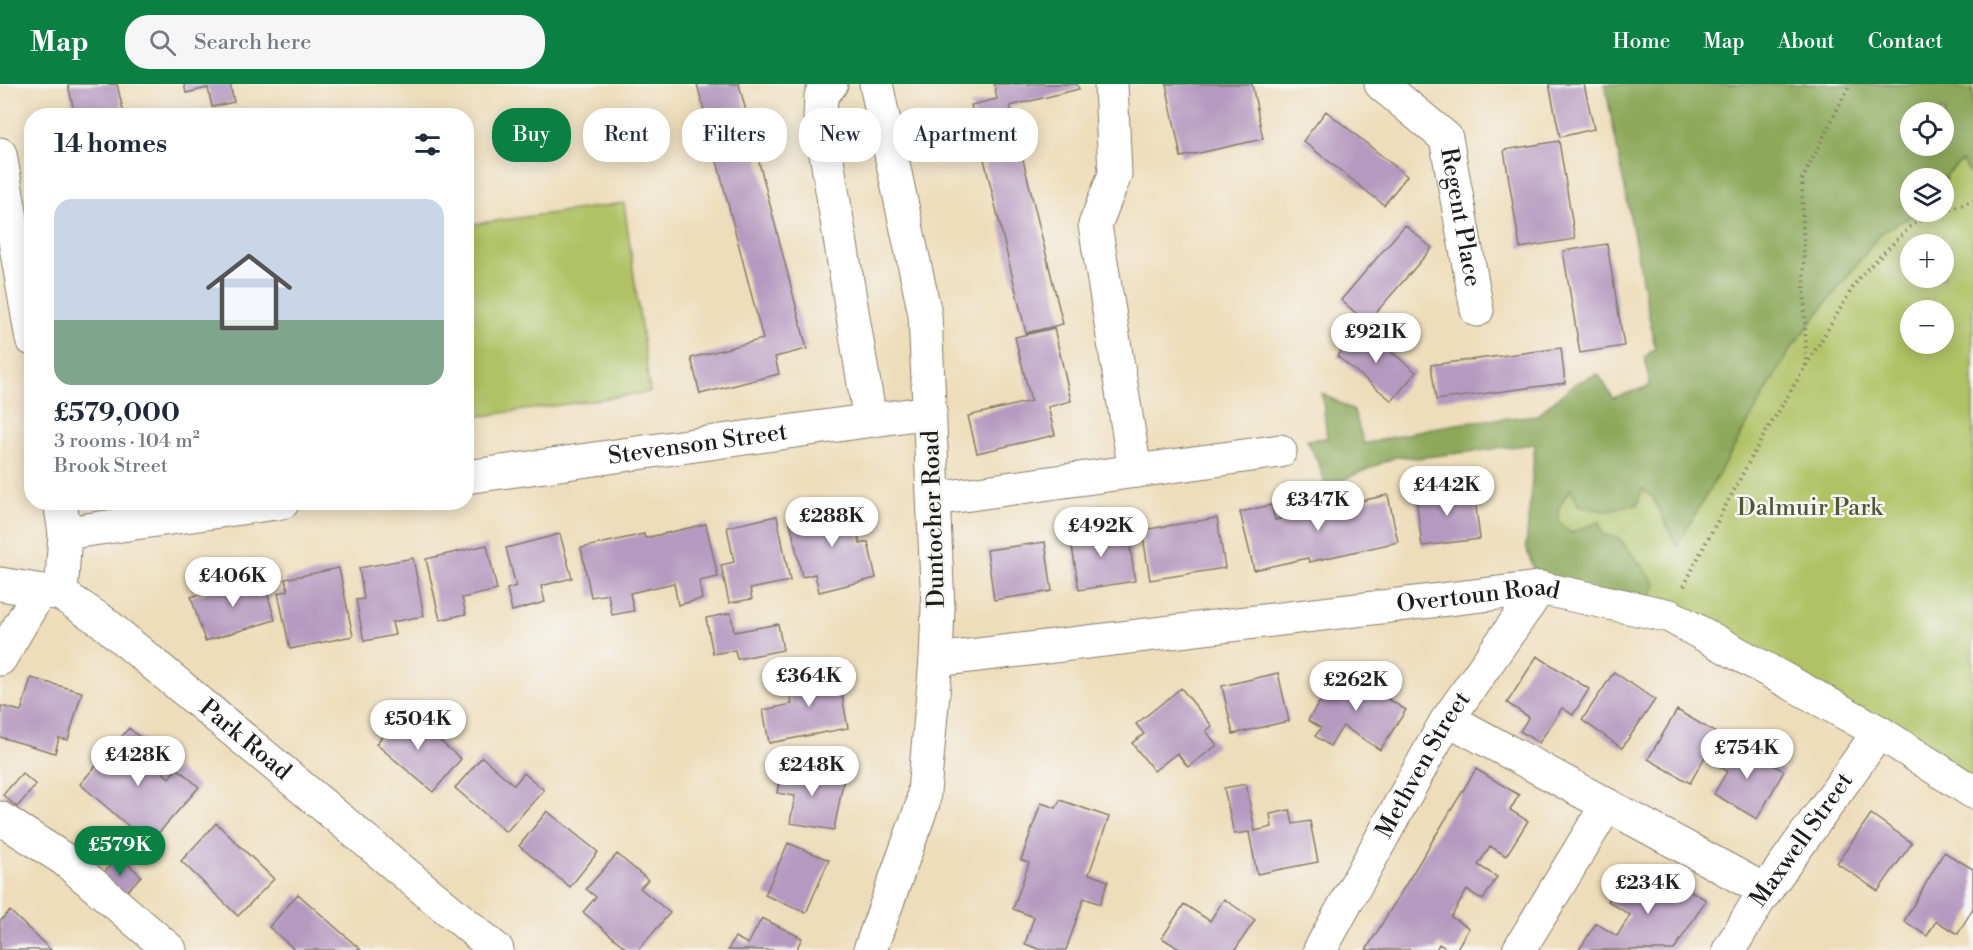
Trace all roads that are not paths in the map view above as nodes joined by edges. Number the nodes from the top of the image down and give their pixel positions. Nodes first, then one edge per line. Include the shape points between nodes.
1 (831, 84) edge
2 (876, 84) edge
3 (1111, 84) edge
4 (1381, 84) edge
5 (0, 154) edge
6 (24, 293) edge
7 (1478, 310) dead end
8 (930, 412) junction
9 (870, 420) junction
10 (1280, 451) dead end
11 (1137, 471) junction
12 (474, 476) edge
13 (934, 499) junction
14 (172, 510) edge
15 (62, 518) edge
16 (0, 584) edge
17 (1540, 588) junction
18 (50, 592) junction
19 (0, 659) edge
20 (936, 660) junction
21 (1448, 719) junction
22 (1879, 732) junction
23 (1973, 792) edge
24 (1608, 806) junction
25 (0, 818) edge
26 (1766, 891) junction
27 (170, 950) edge
28 (497, 950) edge
29 (870, 950) edge
30 (1320, 950) edge
31 (1519, 950) edge
32 (1729, 950) edge

1 - 9 street via 821,96 820,117
2 - 8 street, Duntocher Road via 925,314
3 - 11 street via 1115,174 1095,225
4 - 7 street, Regent Place via 1446,138
5 - 6 street
8 - 9 street, Stevenson Street
8 - 13 street, Duntocher Road
9 - 12 street, Stevenson Street
10 - 11 street
11 - 13 street
13 - 20 street, Duntocher Road
14 - 15 street
15 - 18 street
16 - 18 street
17 - 20 street, Overtoun Road
17 - 21 street, Methven Street
17 - 22 street, Overtoun Road via 1670,616
18 - 19 street
18 - 28 street, Park Road via 102,621
20 - 29 street, Duntocher Road via 923,803
21 - 24 street
21 - 30 street, Methven Street
22 - 23 street, Overtoun Road
22 - 26 street, Maxwell Street
24 - 26 street
24 - 31 street
25 - 27 street via 65,860
26 - 32 street, Maxwell Street

